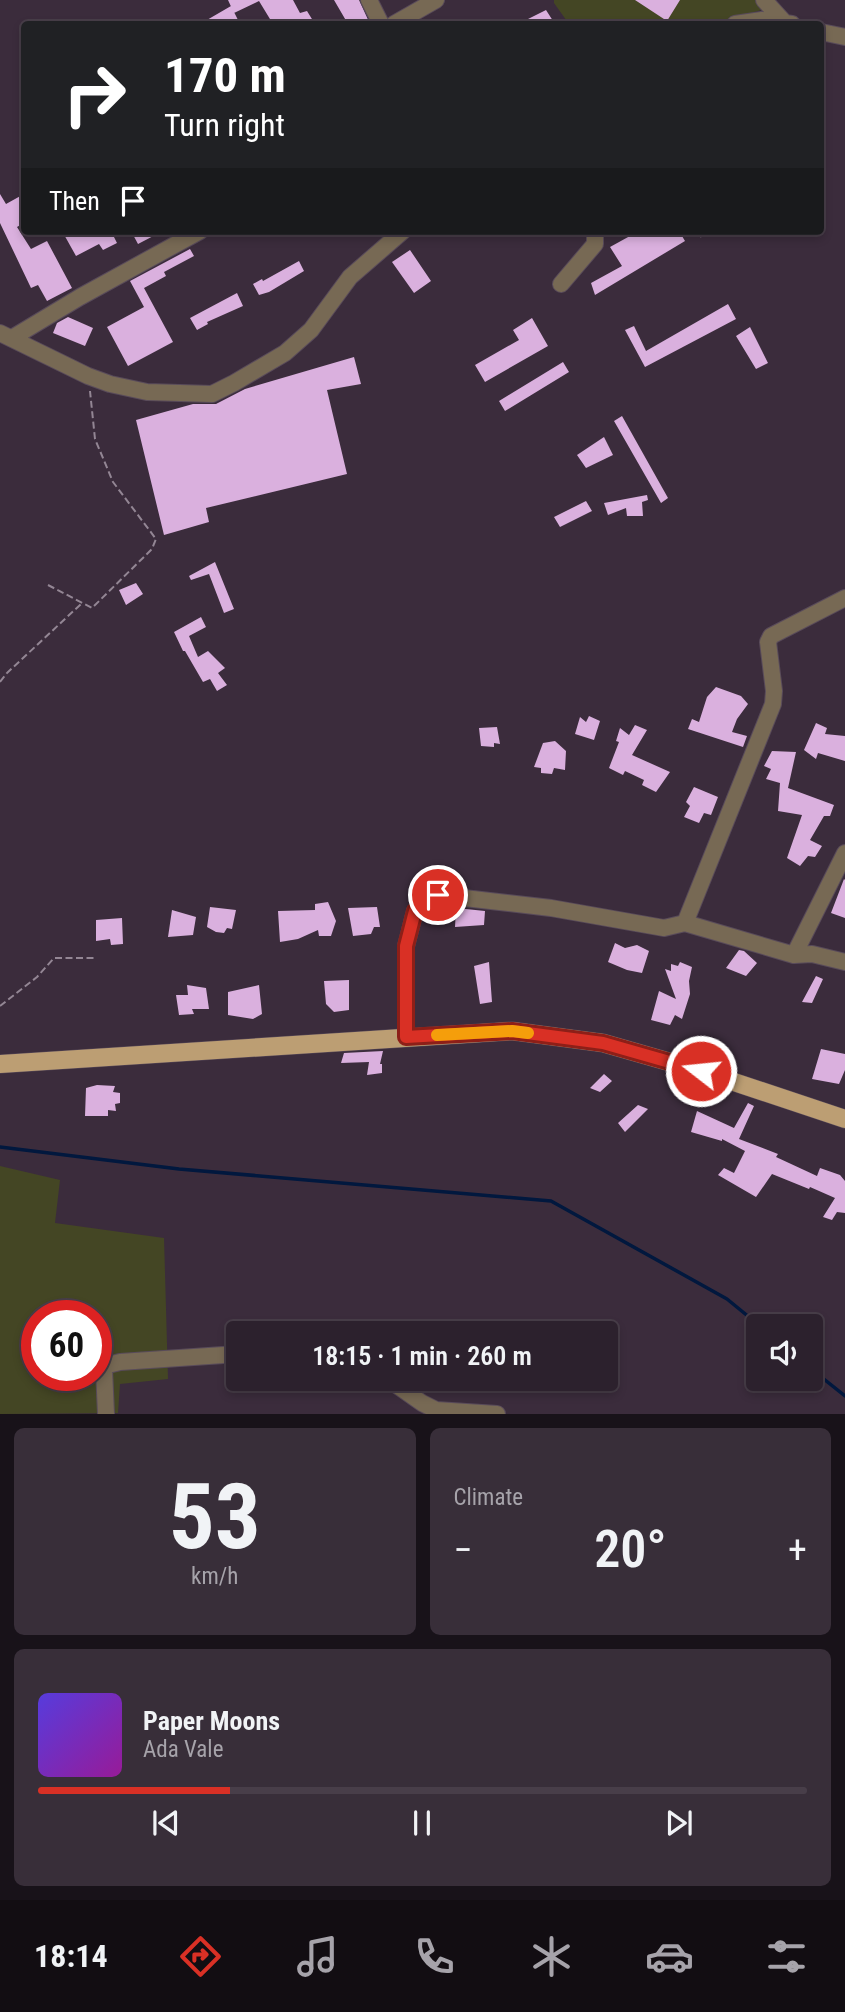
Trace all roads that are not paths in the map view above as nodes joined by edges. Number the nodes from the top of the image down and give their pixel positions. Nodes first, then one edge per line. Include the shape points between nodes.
1 (369, 0) edge
2 (436, 0) edge
3 (764, 0) edge
4 (380, 21) edge
5 (399, 21) edge
6 (786, 21) edge
7 (824, 33) edge
8 (845, 37) edge
9 (193, 235) edge
10 (398, 235) edge
11 (595, 235) edge
12 (561, 284) dead end
13 (6, 335) edge
14 (845, 597) edge
15 (845, 853) edge
16 (685, 923) junction
17 (794, 955) junction
18 (845, 962) edge
19 (406, 1037) junction
20 (0, 1064) edge
21 (845, 1119) edge
22 (226, 1354) edge
23 (405, 1391) edge
24 (107, 1413) edge
25 (497, 1413) edge

1 - 4 street
2 - 5 street
3 - 6 street
7 - 8 street
9 - 13 street
10 - 13 street via 349,277 311,330 285,353 212,394 146,392 88,376
11 - 12 street via 595,244
14 - 16 street via 771,636 768,642 773,704
15 - 17 street
16 - 17 street
16 - 19 street via 664,928 438,895 415,911 406,946
17 - 18 street
19 - 20 main road
19 - 21 main road via 512,1031 603,1043
22 - 24 street via 108,1365 104,1369
23 - 25 street via 436,1410

